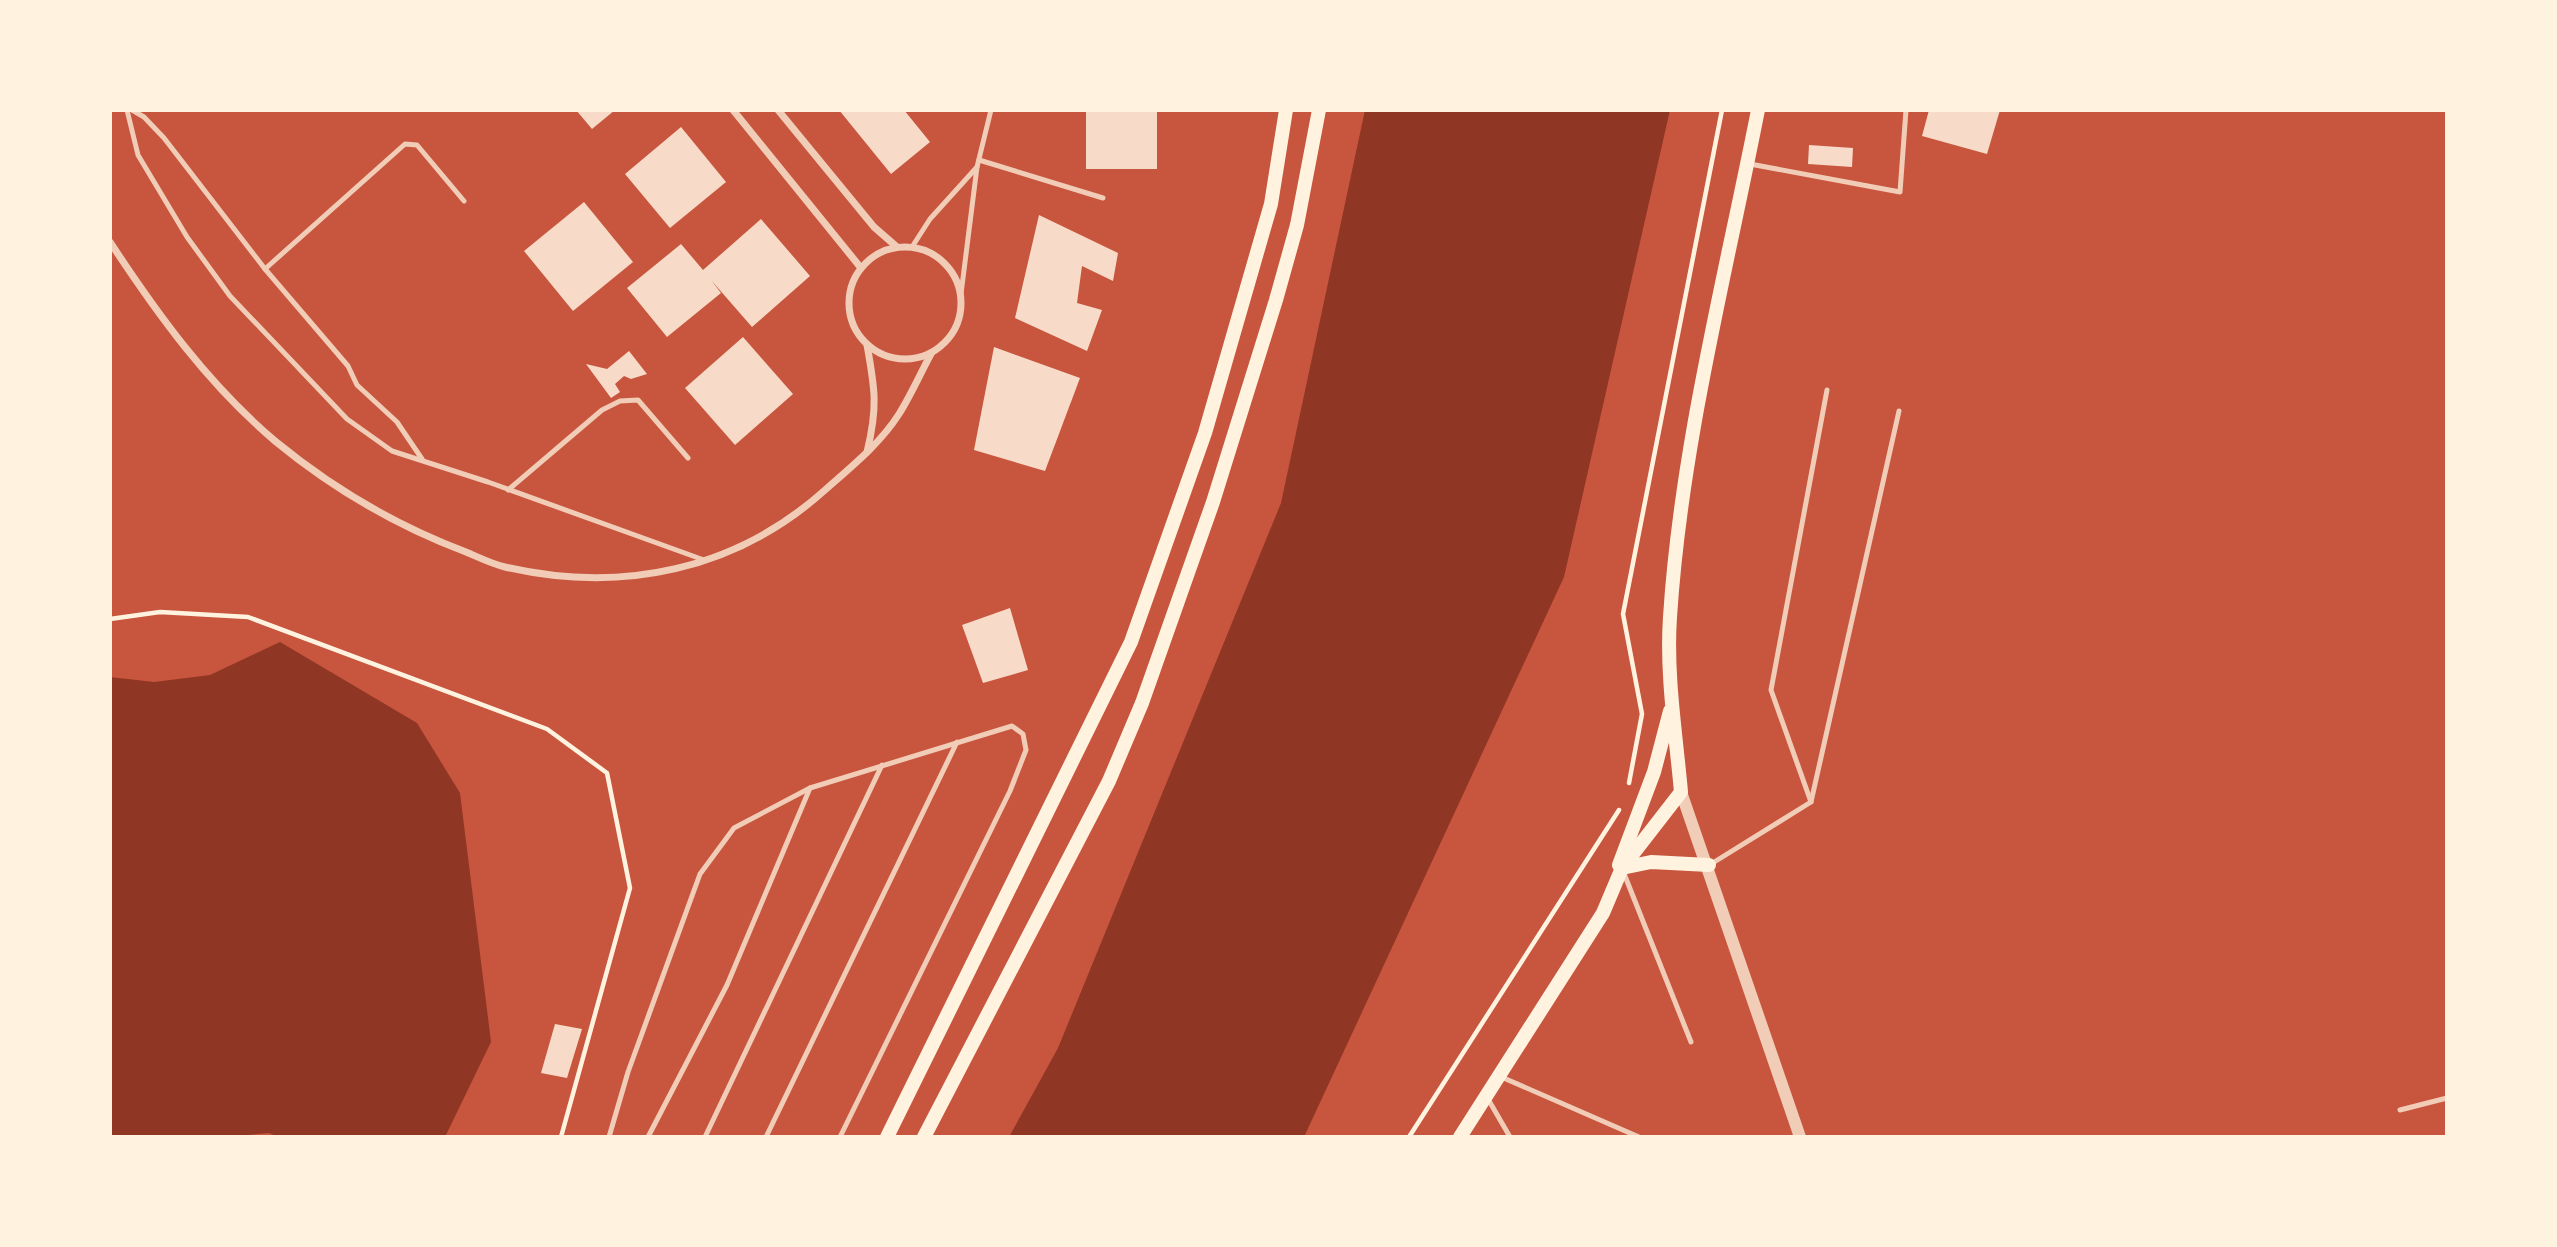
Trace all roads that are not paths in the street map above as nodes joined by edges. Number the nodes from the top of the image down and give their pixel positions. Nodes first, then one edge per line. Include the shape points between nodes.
1 (129, 110) edge
2 (733, 110) edge
3 (778, 110) edge
4 (991, 110) edge
5 (1286, 110) edge
6 (1319, 110) edge
7 (1758, 110) edge
8 (1906, 110) edge
9 (978, 163) junction
10 (1747, 164) junction
11 (1103, 198) dead end
12 (464, 201) dead end
13 (110, 242) edge
14 (897, 247) junction
15 (912, 247) junction
16 (861, 268) junction
17 (265, 269) junction
18 (961, 294) junction
19 (867, 345) junction
20 (930, 354) junction
21 (1827, 390) dead end
22 (1899, 411) dead end
23 (867, 453) junction
24 (688, 458) dead end
25 (422, 459) junction
26 (508, 490) junction
27 (706, 561) junction
28 (1672, 703) junction
29 (957, 741) junction
30 (882, 765) junction
31 (810, 788) junction
32 (1681, 792) junction
33 (1811, 802) junction
34 (1709, 865) junction
35 (1622, 868) junction
36 (1603, 913) junction
37 (1691, 1042) dead end
38 (1499, 1076) junction
39 (1486, 1096) junction
40 (2447, 1098) edge
41 (2400, 1110) dead end
42 (609, 1137) edge
43 (648, 1137) edge
44 (705, 1137) edge
45 (766, 1137) edge
46 (840, 1137) edge
47 (887, 1137) edge
48 (924, 1137) edge
49 (1460, 1137) edge
50 (1510, 1137) edge
51 (1639, 1137) edge
52 (1800, 1137) edge

1 - 17 lane via 144,117 164,138
1 - 25 lane via 138,155 187,237 230,296 347,419 392,451
2 - 16 street
3 - 14 street via 874,227
4 - 9 lane
5 - 47 main road via 1271,204 1205,433 1131,642
6 - 48 main road via 1297,225 1276,300 1213,502 1142,702 1108,780
7 - 10 main road
8 - 10 lane via 1900,192
9 - 11 lane
9 - 15 lane
9 - 18 lane
10 - 28 main road via 1681,498 1670,620
12 - 17 lane via 417,145 405,144
13 - 27 street via 162,321 227,396 275,440 361,502 431,539 504,567 563,576 630,576
14 - 15 street
14 - 16 street
15 - 18 street via 944,262
16 - 19 street via 849,299 853,324
17 - 25 lane via 348,366 357,385 397,422
18 - 20 street via 956,328
19 - 20 street via 898,359
19 - 23 street via 876,395
20 - 23 street via 899,415
21 - 33 lane via 1771,690
22 - 33 lane
23 - 27 street via 766,536
24 - 26 lane via 647,407 638,400 620,401 603,410
25 - 26 lane
26 - 27 lane
28 - 32 main road
28 - 36 main road via 1654,772
29 - 30 lane
29 - 45 lane
29 - 46 lane via 1013,726 1023,734 1026,750
30 - 31 lane
30 - 44 lane
31 - 42 lane via 734,828 700,874
31 - 43 lane via 727,985
32 - 34 street
32 - 35 main road
33 - 34 lane
34 - 35 main road via 1650,862
34 - 52 street
35 - 36 main road
35 - 37 lane
36 - 38 main road
38 - 39 main road
38 - 51 lane
39 - 49 main road
39 - 50 lane
40 - 41 lane

